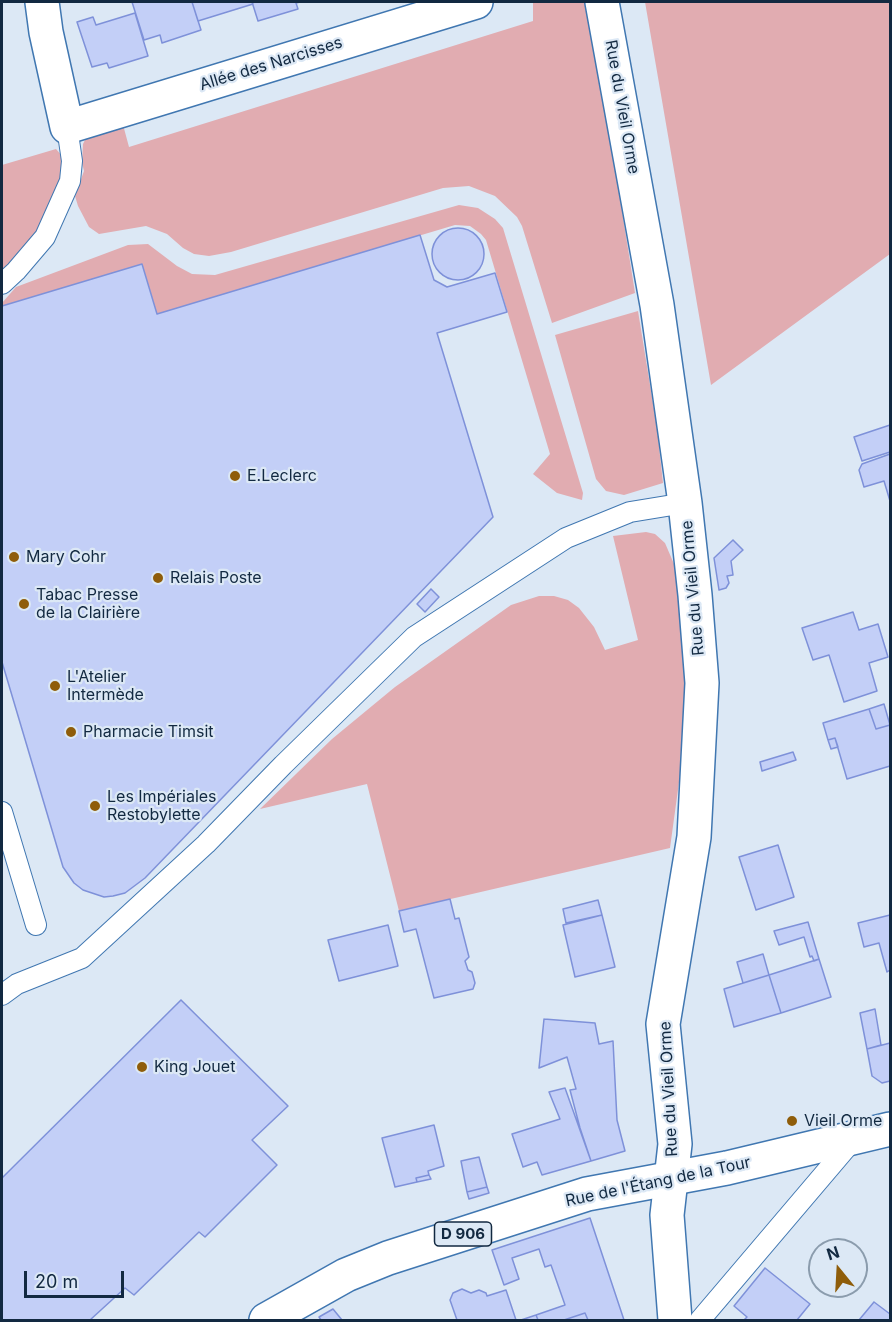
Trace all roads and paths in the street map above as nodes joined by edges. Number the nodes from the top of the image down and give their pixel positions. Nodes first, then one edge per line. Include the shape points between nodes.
1 (42, 2) edge
2 (476, 2) edge
3 (602, 2) edge
4 (67, 127) junction
5 (2, 284) edge
6 (685, 503) junction
7 (2, 812) edge
8 (36, 925) dead end
9 (2, 995) edge
10 (891, 1129) edge
11 (854, 1139) junction
12 (671, 1178) junction
13 (266, 1320) edge
14 (675, 1320) edge
15 (700, 1320) edge

1 - 4 street
2 - 4 street, Allée des Narcisses
3 - 6 street, Rue du Vieil Orme via 657,305
4 - 5 lane via 72,161 70,181 45,237
6 - 9 lane via 630,512 566,538 414,637 206,844 82,958 17,984
6 - 12 street, Rue du Vieil Orme via 702,683 694,837 663,1024 675,1144
7 - 8 lane
10 - 11 street, Rue de l'Étang de la Tour / D 906
11 - 12 street, Rue de l'Étang de la Tour / D 906
11 - 15 lane
12 - 13 street, Rue de l'Étang de la Tour / D 906 via 587,1194 388,1258 346,1275
12 - 14 street, Rue du Vieil Orme via 667,1215

